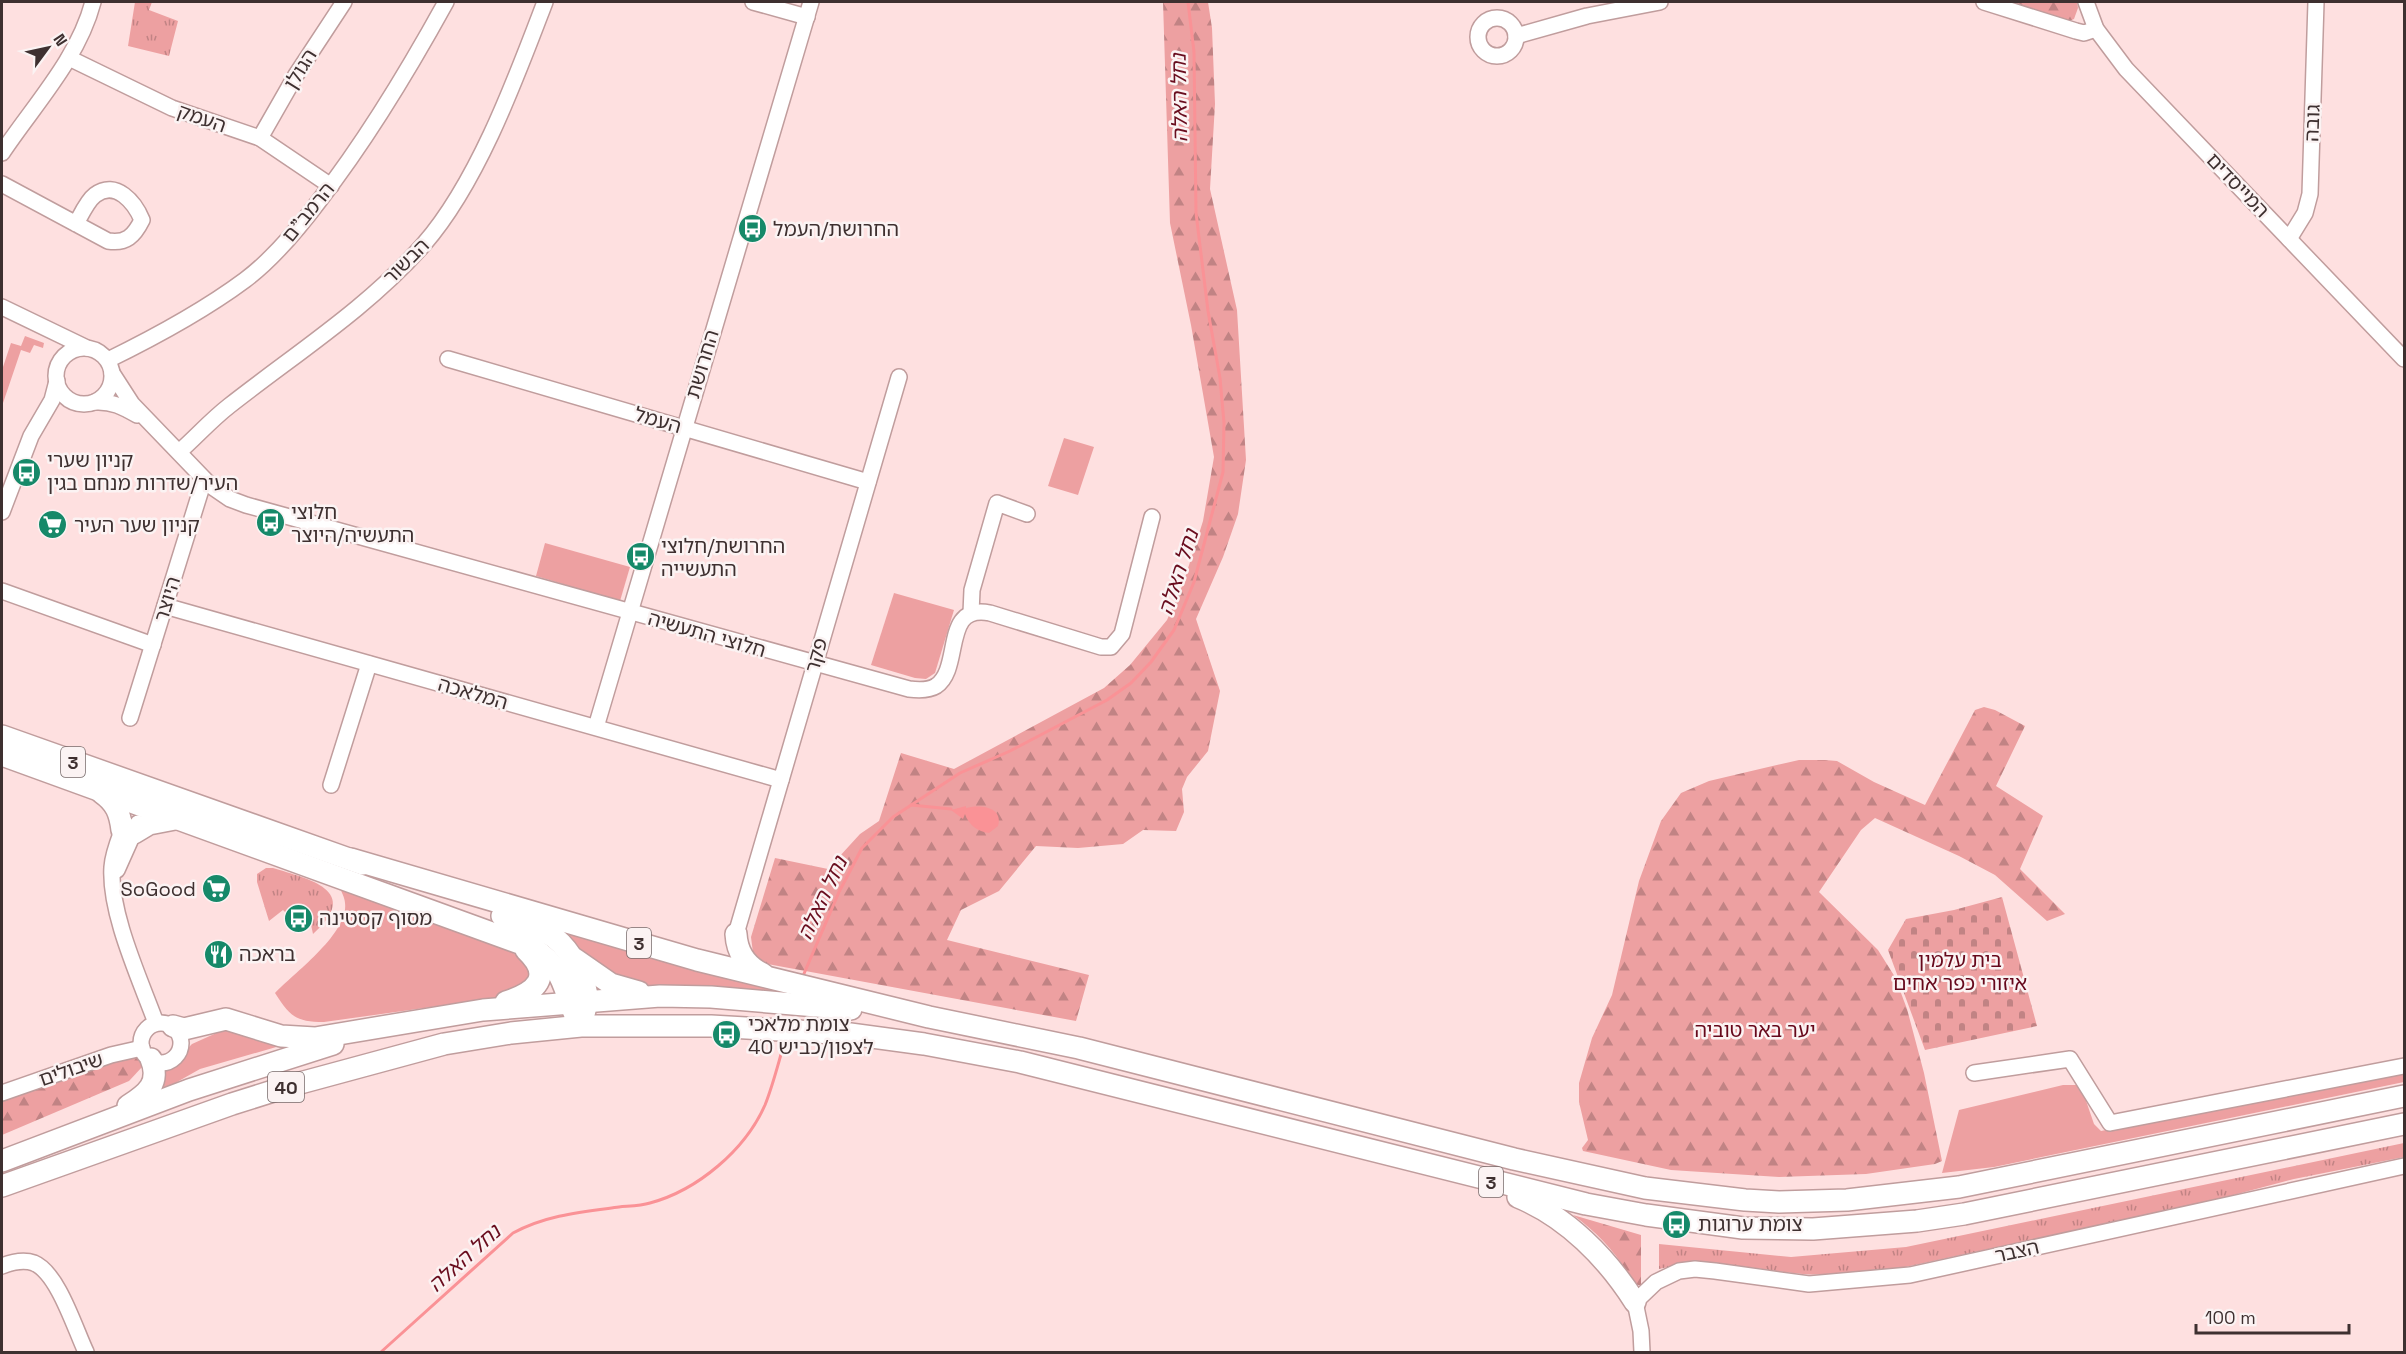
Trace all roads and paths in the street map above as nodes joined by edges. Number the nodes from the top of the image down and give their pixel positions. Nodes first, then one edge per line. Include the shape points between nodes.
1 (93, 2) edge
2 (344, 2) edge
3 (446, 2) edge
4 (545, 2) edge
5 (753, 2) edge
6 (812, 2) edge
7 (1660, 2) edge
8 (1984, 2) edge
9 (2086, 2) edge
10 (2316, 2) edge
11 (807, 18) junction
12 (2096, 29) junction
13 (1516, 36) dead end
14 (69, 58) junction
15 (260, 138) junction
16 (2, 153) edge
17 (2, 184) edge
18 (331, 186) junction
19 (76, 224) dead end
20 (2289, 239) junction
21 (2, 307) edge
22 (49, 330) junction
23 (87, 348) junction
24 (448, 359) dead end
25 (2404, 359) edge
26 (58, 365) junction
27 (110, 366) junction
28 (899, 377) dead end
29 (57, 381) junction
30 (95, 402) junction
31 (78, 403) junction
32 (153, 425) junction
33 (683, 428) junction
34 (31, 436) junction
35 (179, 452) junction
36 (204, 480) junction
37 (868, 482) junction
38 (2, 512) edge
39 (1027, 513) dead end
40 (1152, 517) dead end
41 (2, 591) edge
42 (165, 606) junction
43 (630, 613) junction
44 (971, 613) junction
45 (153, 645) junction
46 (369, 664) junction
47 (814, 664) junction
48 (130, 717) dead end
49 (596, 728) junction
50 (2, 736) edge
51 (2, 755) edge
52 (781, 780) junction
53 (331, 785) dead end
54 (99, 791) junction
55 (140, 798) junction
56 (177, 819) junction
57 (128, 832) junction
58 (351, 859) junction
59 (736, 933) junction
60 (508, 938) junction
61 (567, 952) junction
62 (697, 960) junction
63 (772, 978) junction
64 (660, 996) junction
65 (578, 1001) junction
66 (483, 1010) junction
67 (929, 1017) junction
68 (164, 1025) junction
69 (581, 1026) junction
70 (391, 1027) junction
71 (146, 1054) junction
72 (2404, 1066) edge
73 (1974, 1073) dead end
74 (2, 1093) edge
75 (2404, 1096) edge
76 (2404, 1124) edge
77 (99, 1125) junction
78 (2, 1161) edge
79 (2404, 1166) edge
80 (1464, 1175) junction
81 (2, 1186) edge
82 (2, 1266) edge
83 (1635, 1302) junction
84 (86, 1353) edge
85 (1642, 1353) edge

1 - 14 street
2 - 15 street, הגולן
3 - 18 street, הרמב"ם via 407,74
4 - 35 street, הבשור via 476,163 424,245 358,308 229,406
5 - 11 street
6 - 11 street, החרושת
7 - 13 street via 1587,16
8 - 12 street via 2084,33
9 - 12 street, המייסדים
10 - 20 street, גובה via 2310,194 2306,213
11 - 33 street, החרושת
12 - 20 street, המייסדים via 2126,69
14 - 15 street, העמק via 172,108
14 - 16 street
15 - 18 street, העמק
17 - 19 street
18 - 27 street, הרמב"ם via 278,250 246,279
20 - 25 street, המייסדים
21 - 22 street
22 - 23 street
22 - 26 street via 60,349
23 - 26 street via 70,351
23 - 27 street via 102,354
24 - 33 street, העמל
26 - 29 street
27 - 30 street via 110,387
27 - 32 street, חלוצי התעשיה via 124,395
28 - 37 street, פקר
29 - 31 street via 62,393
29 - 34 street via 52,400
30 - 31 street
30 - 32 street, חלוצי התעשיה via 117,404
31 - 34 street via 47,418
32 - 35 street, חלוצי התעשיה
33 - 37 street, העמל
33 - 43 street, החרושת
34 - 38 street
35 - 36 street, חלוצי התעשיה
36 - 42 street, היוצר
36 - 43 street, חלוצי התעשיה via 219,493 246,505
37 - 47 street, פקר
39 - 44 street via 997,503 972,590
40 - 44 street via 1122,634 1111,647 990,613
41 - 45 street
42 - 45 street, היוצר
42 - 46 street, המלאכה
43 - 47 street, חלוצי התעשיה
43 - 49 street, החרושת
44 - 47 street, חלוצי התעשיה via 959,624 946,673 936,687 909,689
45 - 48 street, היוצר
46 - 49 street, המלאכה
46 - 53 street
47 - 52 street, פקר
49 - 52 street, המלאכה
50 - 55 highway, 3
51 - 54 highway, 3
52 - 59 street, פקר
54 - 55 highway, 3
54 - 57 highway via 116,806
55 - 56 highway, 3
55 - 57 street
55 - 58 highway, 3
56 - 57 highway
56 - 60 highway, 3
57 - 68 street via 113,858 114,903
58 - 61 highway via 549,935
58 - 62 highway, 3
59 - 62 highway via 712,956
59 - 63 highway via 737,947 747,964
60 - 65 highway, 3 via 533,948 553,964
60 - 66 highway via 532,957 540,970 540,981 522,996
61 - 64 highway via 610,984
61 - 65 highway via 582,980
62 - 63 highway, 3
63 - 67 highway, 3
64 - 65 highway, 40
64 - 67 highway, 40
65 - 66 highway, 40
65 - 69 highway
66 - 70 highway, 40
67 - 75 highway, 3 via 1068,1045 1592,1177 1745,1200 1847,1200 1959,1187
68 - 70 highway via 184,1029 235,1020 281,1036 315,1038
68 - 71 street via 146,1030 141,1042
68 - 71 street via 181,1040 177,1055 165,1063
69 - 80 highway, 3 via 766,1027 924,1044 1062,1072
69 - 81 highway, 40 via 454,1042 354,1068 220,1108
70 - 77 highway, 40 via 189,1090
71 - 74 street, שיבולים via 111,1055
71 - 77 highway via 155,1079 149,1091
72 - 73 street via 2110,1123 2070,1059
76 - 80 highway, 3 via 1964,1214 1831,1228 1743,1228 1673,1220
77 - 78 highway, 40
79 - 83 street, הצבר via 1910,1275 1809,1284 1715,1270 1679,1271 1656,1282
80 - 83 highway via 1526,1200 1559,1221 1598,1253
82 - 84 street via 14,1261 32,1262 43,1268 61,1296
83 - 85 street

